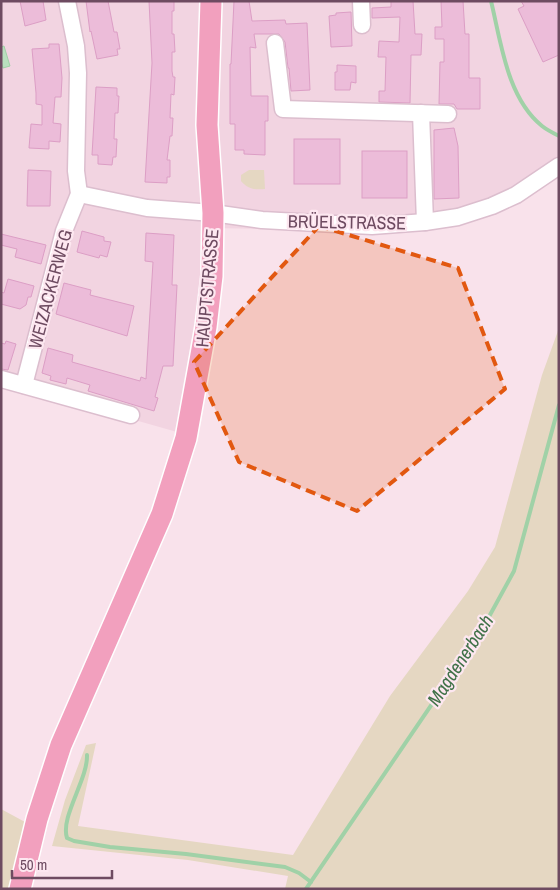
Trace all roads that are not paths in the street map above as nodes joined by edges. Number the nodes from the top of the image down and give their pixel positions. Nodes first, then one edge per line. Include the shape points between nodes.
1 (67, 1) edge
2 (210, 1) edge
3 (361, 1) edge
4 (362, 25) dead end
5 (275, 43) dead end
6 (421, 113) junction
7 (448, 114) dead end
8 (559, 166) edge
9 (79, 194) junction
10 (213, 213) junction
11 (425, 222) junction
12 (1, 379) edge
13 (24, 385) junction
14 (131, 415) dead end
15 (20, 889) edge

1 - 9 street, WEIZACKERWEG via 78,73 76,171
2 - 10 main road, HAUPTSTRASSE via 207,125
3 - 4 street
5 - 6 street via 283,109
6 - 7 street
6 - 11 street
8 - 11 street, BRÜELSTRASSE via 516,195 492,206 458,217
9 - 10 street via 147,208
9 - 13 street, WEIZACKERWEG via 64,231
10 - 11 street, BRÜELSTRASSE via 262,220 372,226
10 - 15 main road, HAUPTSTRASSE via 212,276 206,327 186,438 162,514 61,745 37,819
12 - 13 street
13 - 14 street

